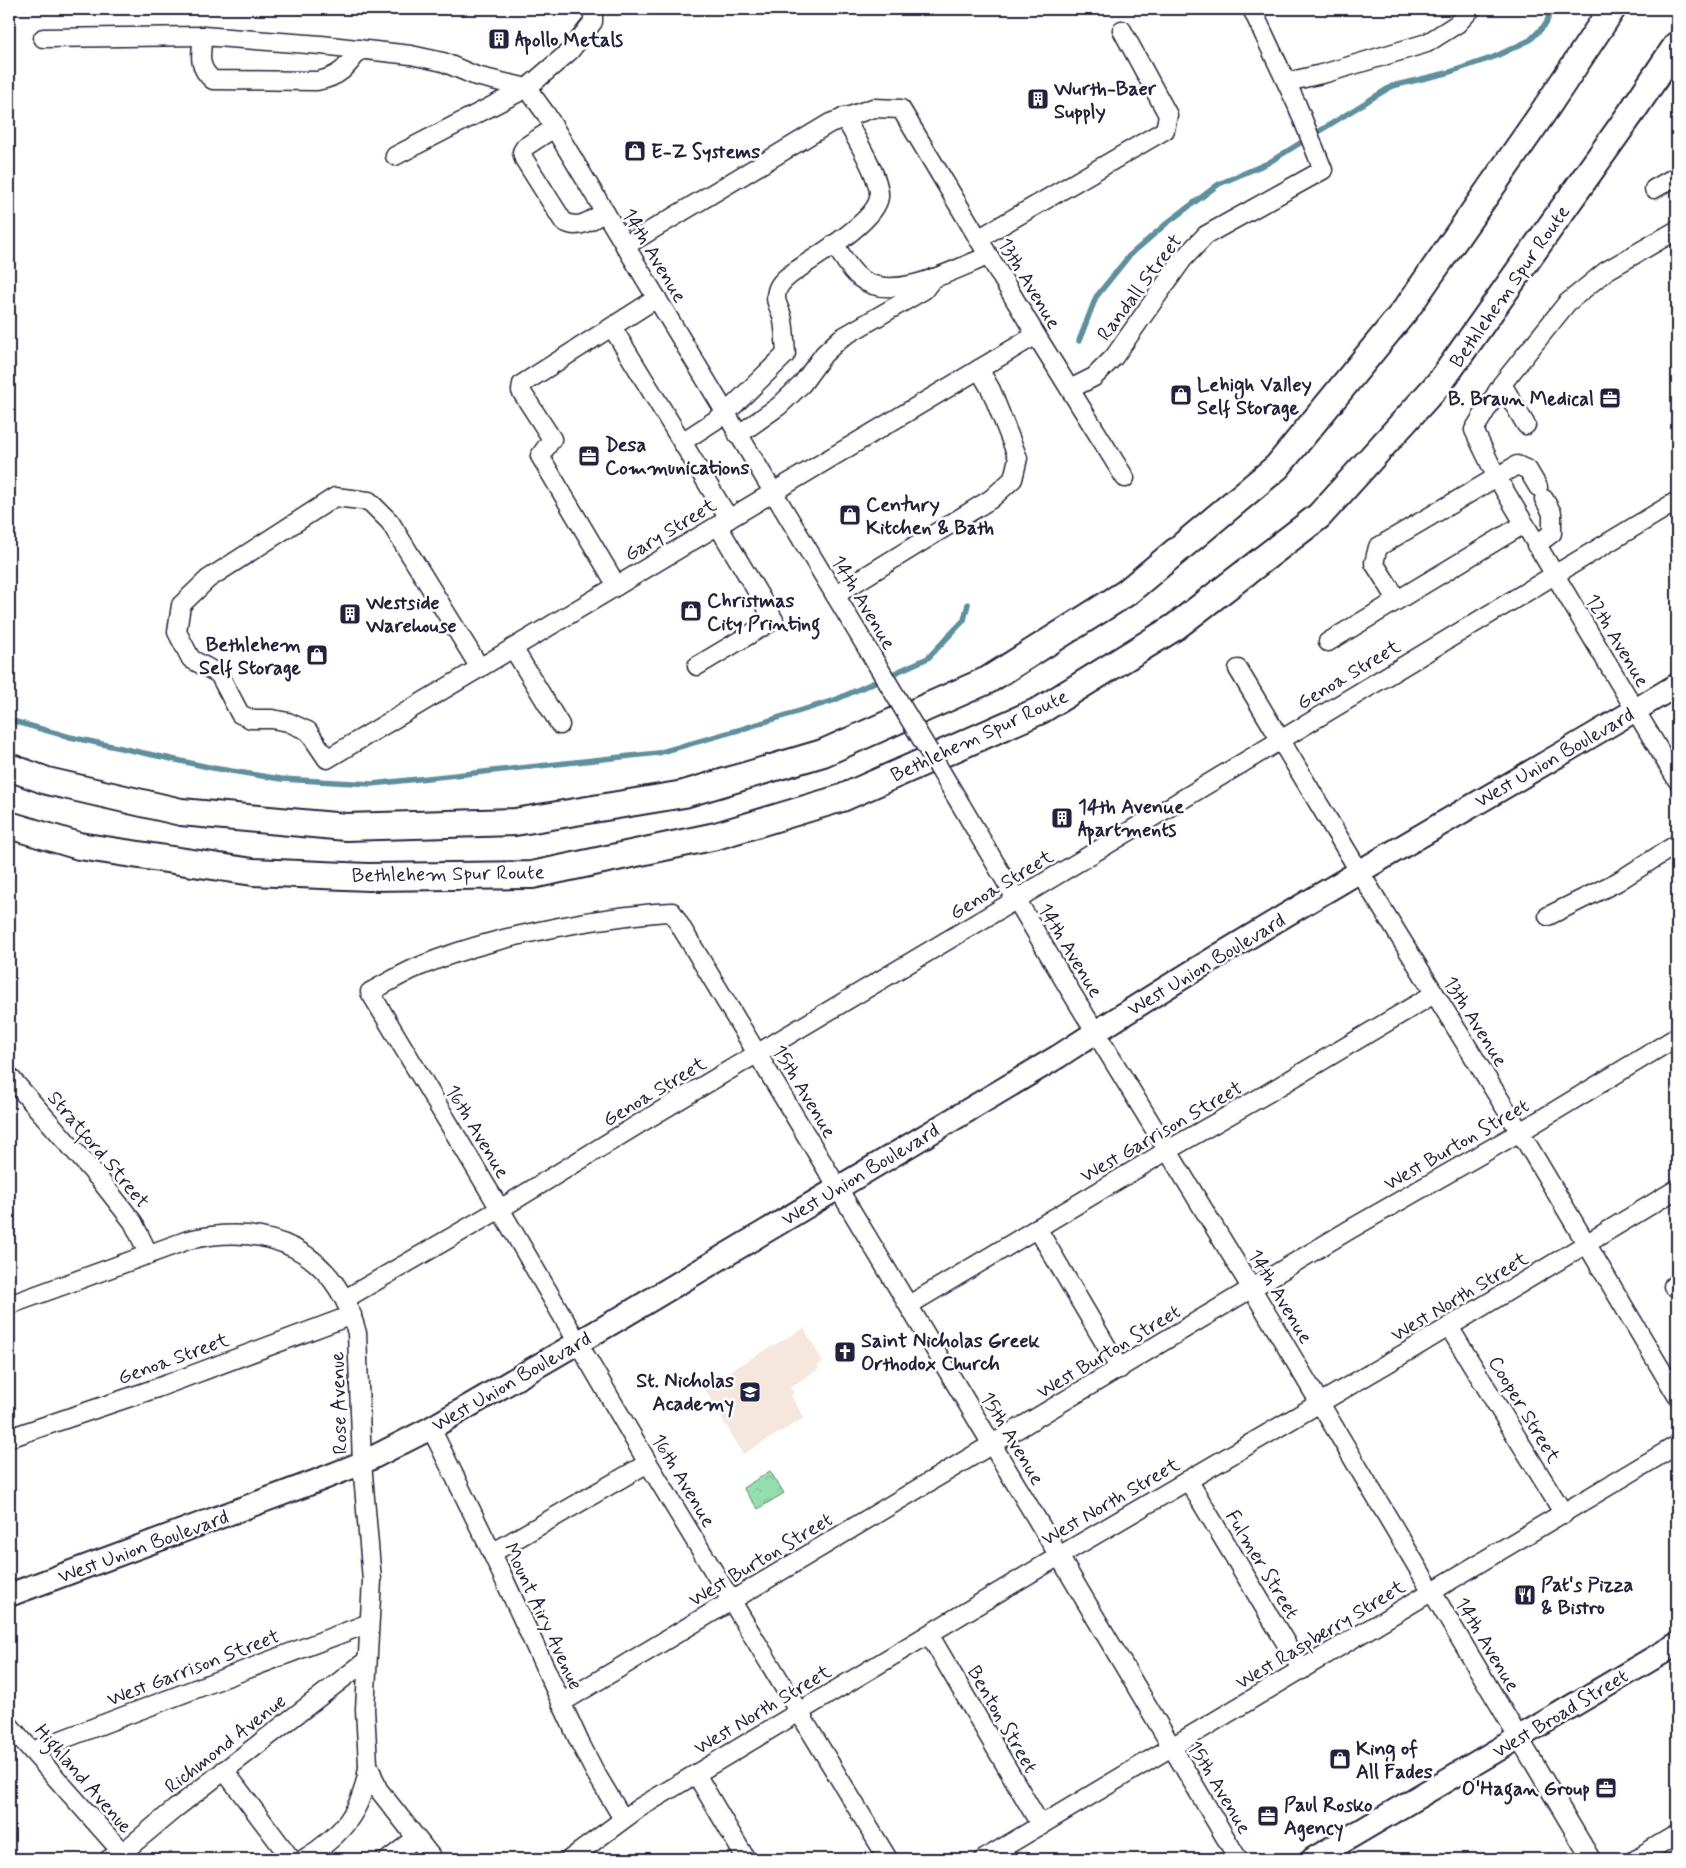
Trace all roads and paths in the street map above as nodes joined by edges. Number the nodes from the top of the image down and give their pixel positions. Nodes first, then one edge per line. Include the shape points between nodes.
1 (593, 9) edge
2 (1252, 9) edge
3 (1471, 9) edge
4 (1612, 9) edge
5 (1122, 30) dead end
6 (203, 36) junction
7 (42, 38) dead end
8 (1677, 44) edge
9 (360, 49) junction
10 (1677, 57) edge
11 (1287, 82) junction
12 (527, 88) junction
13 (1629, 116) junction
14 (844, 117) junction
15 (550, 121) junction
16 (395, 156) dead end
17 (1677, 176) edge
18 (1654, 189) dead end
19 (605, 212) junction
20 (1677, 230) edge
21 (978, 239) junction
22 (834, 244) junction
23 (625, 246) junction
24 (988, 256) junction
25 (933, 278) junction
26 (656, 298) junction
27 (612, 327) junction
28 (1036, 335) junction
29 (979, 369) junction
30 (1502, 384) junction
31 (1070, 390) junction
32 (725, 414) junction
33 (1526, 425) dead end
34 (738, 435) junction
35 (682, 442) junction
36 (1496, 476) junction
37 (1124, 478) dead end
38 (773, 492) junction
39 (1677, 501) edge
40 (723, 522) junction
41 (1524, 524) junction
42 (1536, 545) junction
43 (1554, 574) junction
44 (617, 586) junction
45 (834, 594) junction
46 (1397, 600) junction
47 (1328, 642) dead end
48 (514, 648) junction
49 (697, 666) dead end
50 (480, 668) junction
51 (1238, 669) dead end
52 (1677, 685) edge
53 (1635, 710) junction
54 (560, 725) dead end
55 (1281, 739) junction
56 (9, 767) edge
57 (1677, 780) edge
58 (9, 825) edge
59 (1677, 844) edge
60 (1359, 871) junction
61 (1017, 899) junction
62 (672, 912) joint
63 (1548, 916) dead end
64 (1434, 994) junction
65 (1095, 1032) junction
66 (1677, 1037) edge
67 (758, 1054) junction
68 (9, 1076) edge
69 (1520, 1132) junction
70 (1168, 1150) junction
71 (838, 1187) junction
72 (1677, 1189) edge
73 (500, 1209) junction
74 (1037, 1228) junction
75 (1586, 1244) junction
76 (149, 1255) junction
77 (1252, 1289) junction
78 (9, 1305) edge
79 (909, 1305) junction
80 (348, 1307) junction
81 (1449, 1326) junction
82 (578, 1342) junction
83 (1120, 1369) junction
84 (1677, 1396) edge
85 (1320, 1403) junction
86 (432, 1428) junction
87 (9, 1438) edge
88 (992, 1445) junction
89 (1677, 1446) edge
90 (362, 1463) junction
91 (648, 1463) junction
92 (1188, 1480) junction
93 (1564, 1514) junction
94 (492, 1554) junction
95 (1059, 1556) junction
96 (1432, 1592) junction
97 (9, 1595) edge
98 (732, 1601) junction
99 (369, 1623) junction
100 (929, 1634) junction
101 (1677, 1644) edge
102 (367, 1660) junction
103 (1302, 1670) junction
104 (561, 1703) junction
105 (800, 1711) junction
106 (9, 1724) edge
107 (1519, 1738) junction
108 (1171, 1747) junction
109 (32, 1751) junction
110 (368, 1764) junction
111 (224, 1770) junction
112 (696, 1774) junction
113 (623, 1819) junction
114 (1041, 1826) junction
115 (1677, 1834) edge
116 (416, 1838) junction
117 (119, 1857) edge
118 (291, 1859) edge
119 (304, 1859) edge
120 (389, 1859) edge
121 (433, 1859) edge
122 (570, 1859) edge
123 (746, 1859) edge
124 (888, 1859) edge
125 (984, 1859) edge
126 (1238, 1859) edge
127 (1313, 1859) edge
128 (1592, 1859) edge
129 (1635, 1859) edge

1 - 12 street via 593,22 570,51
2 - 11 street
3 - 11 street via 1457,24 1427,43
4 - 56 highway via 1407,308 1277,467 1126,593 988,680 823,753 684,794 515,822 346,827 181,812 47,781
5 - 21 street via 1168,115 1165,130
6 - 7 street
6 - 9 street
6 - 9 street via 201,65 213,80 317,82 330,79 348,67
8 - 13 highway, Bethlehem Spur Route
9 - 12 street via 443,62 476,76
10 - 13 highway
11 - 31 street, Randall Street via 1323,170 1206,235 1183,259 1114,356 1094,377
12 - 15 street, 14th Avenue
12 - 16 street
13 - 58 highway, Bethlehem Spur Route via 1441,381 1319,516 1175,627 1042,710 842,798 716,836 532,875 368,877 253,872 79,846
14 - 21 street, 13th Avenue via 873,108 901,109
14 - 22 street via 870,165 879,196 868,216
14 - 23 street
15 - 19 street, 14th Avenue
15 - 19 street via 525,146 522,152 524,159 563,221 570,226 577,227
17 - 18 street
19 - 23 street, 14th Avenue
20 - 30 street via 1606,271 1567,303
21 - 24 street, 13th Avenue
22 - 25 street via 860,279 879,286 898,288
22 - 32 street via 787,277 778,288 775,301 782,317 786,354
23 - 26 street, 14th Avenue
24 - 25 street
24 - 28 street, 13th Avenue
25 - 34 street via 924,290 841,338 779,406
26 - 27 street
26 - 32 street, 14th Avenue
27 - 35 street
27 - 44 street via 522,384 521,391 552,439 540,456
28 - 29 street, Gary Street
28 - 31 street, 13th Avenue
29 - 38 street, Gary Street
29 - 45 street via 991,390 1018,458 1013,479 991,499
30 - 33 street
30 - 36 street, 12th Avenue via 1474,430
31 - 37 street, 13th Avenue
32 - 34 street, 14th Avenue
32 - 35 street
34 - 38 street, 14th Avenue
35 - 40 street
36 - 41 street, 12th Avenue
36 - 42 street via 1517,464 1528,470 1552,513 1552,533
36 - 46 street via 1378,547 1374,563
38 - 40 street, Gary Street
38 - 45 street, 14th Avenue
39 - 43 street, Genoa Street
40 - 44 street, Gary Street
40 - 49 street via 774,620
41 - 42 street, 12th Avenue
41 - 46 street
42 - 43 street, 12th Avenue
43 - 53 street, 12th Avenue
43 - 55 street, Genoa Street
44 - 48 street, Gary Street
45 - 61 street, 14th Avenue, bridge
46 - 47 street
48 - 50 street, Gary Street
48 - 54 street
50 - 50 street, Gary Street via 327,759 308,731 280,720 251,719 240,714 218,674 191,659 177,632 181,605 208,579 335,497 369,501 390,522
51 - 55 street, 13th Avenue
52 - 53 main road, West Union Boulevard
53 - 57 street, 12th Avenue
53 - 60 main road, West Union Boulevard
55 - 60 street, 13th Avenue
55 - 61 street, Genoa Street
59 - 63 street via 1617,882
60 - 64 street, 13th Avenue
60 - 65 main road, West Union Boulevard
61 - 65 street, 14th Avenue
61 - 67 street, Genoa Street
62 - 67 street, 15th Avenue
62 - 73 street, 16th Avenue via 588,922 489,942 416,968 370,992
64 - 69 street, 13th Avenue
64 - 70 street, West Garrison Street
65 - 70 street, 14th Avenue
65 - 71 main road, West Union Boulevard
66 - 69 street, West Burton Street
67 - 71 street, 15th Avenue
67 - 73 street, Genoa Street
68 - 76 street, Stratford Street via 133,1222
69 - 75 street, 13th Avenue
69 - 77 street, West Burton Street
70 - 74 street, West Garrison Street
70 - 77 street, 14th Avenue
71 - 79 street, 15th Avenue
71 - 82 main road, West Union Boulevard
72 - 75 street, West North Street
73 - 80 street, Genoa Street
73 - 82 street, 16th Avenue
74 - 79 street, West Garrison Street
74 - 83 street
75 - 81 street, West North Street
75 - 84 street, 13th Avenue
76 - 78 street, Rose Avenue
76 - 80 street, Rose Avenue via 212,1235 262,1237 286,1244 308,1256 333,1281
77 - 83 street, West Burton Street
77 - 85 street, 14th Avenue
79 - 88 street, 15th Avenue
80 - 87 street, Genoa Street via 157,1388
80 - 90 street, Rose Avenue via 357,1333
81 - 85 street, West North Street
81 - 93 street, Cooper Street
82 - 86 main road, West Union Boulevard
82 - 91 street, 16th Avenue
83 - 88 street, West Burton Street
85 - 92 street, West North Street
85 - 96 street, 14th Avenue
86 - 90 main road, West Union Boulevard
86 - 94 street, Mount Airy Avenue
88 - 95 street, 15th Avenue
88 - 98 street, West Burton Street
89 - 93 street, West Raspberry Street
90 - 97 main road, West Union Boulevard
90 - 99 street, Rose Avenue via 372,1580
91 - 94 street
91 - 98 street, 16th Avenue
92 - 95 street, West North Street
92 - 103 street, Fulmer Street
93 - 96 street, West Raspberry Street
94 - 104 street, Mount Airy Avenue
95 - 100 street, West North Street
95 - 108 street, 15th Avenue
96 - 103 street, West Raspberry Street
96 - 107 street, 14th Avenue
98 - 104 street, West Burton Street
98 - 105 street, 16th Avenue
99 - 102 street, Rose Avenue
99 - 109 street, West Garrison Street
100 - 105 street, West North Street
100 - 114 street, Benton Street
101 - 107 main road, West Broad Street
102 - 110 street, Rose Avenue
102 - 111 street, Richmond Avenue
103 - 108 street, West Raspberry Street
104 - 113 street, Mount Airy Avenue via 595,1772
105 - 112 street, West North Street
105 - 124 street, 16th Avenue
106 - 109 street, Highland Avenue
107 - 127 main road, West Broad Street
107 - 128 street, 14th Avenue
108 - 114 street, West Raspberry Street
108 - 126 street, 15th Avenue
109 - 117 street, Highland Avenue
110 - 116 street, Rose Avenue via 378,1789
110 - 119 street via 361,1799 353,1815 344,1828
111 - 117 street, Richmond Avenue
111 - 118 street
112 - 113 street, West North Street
112 - 123 street
113 - 122 street, West North Street
114 - 125 street, West Raspberry Street
115 - 129 street
116 - 120 street
116 - 121 street, Rose Avenue

